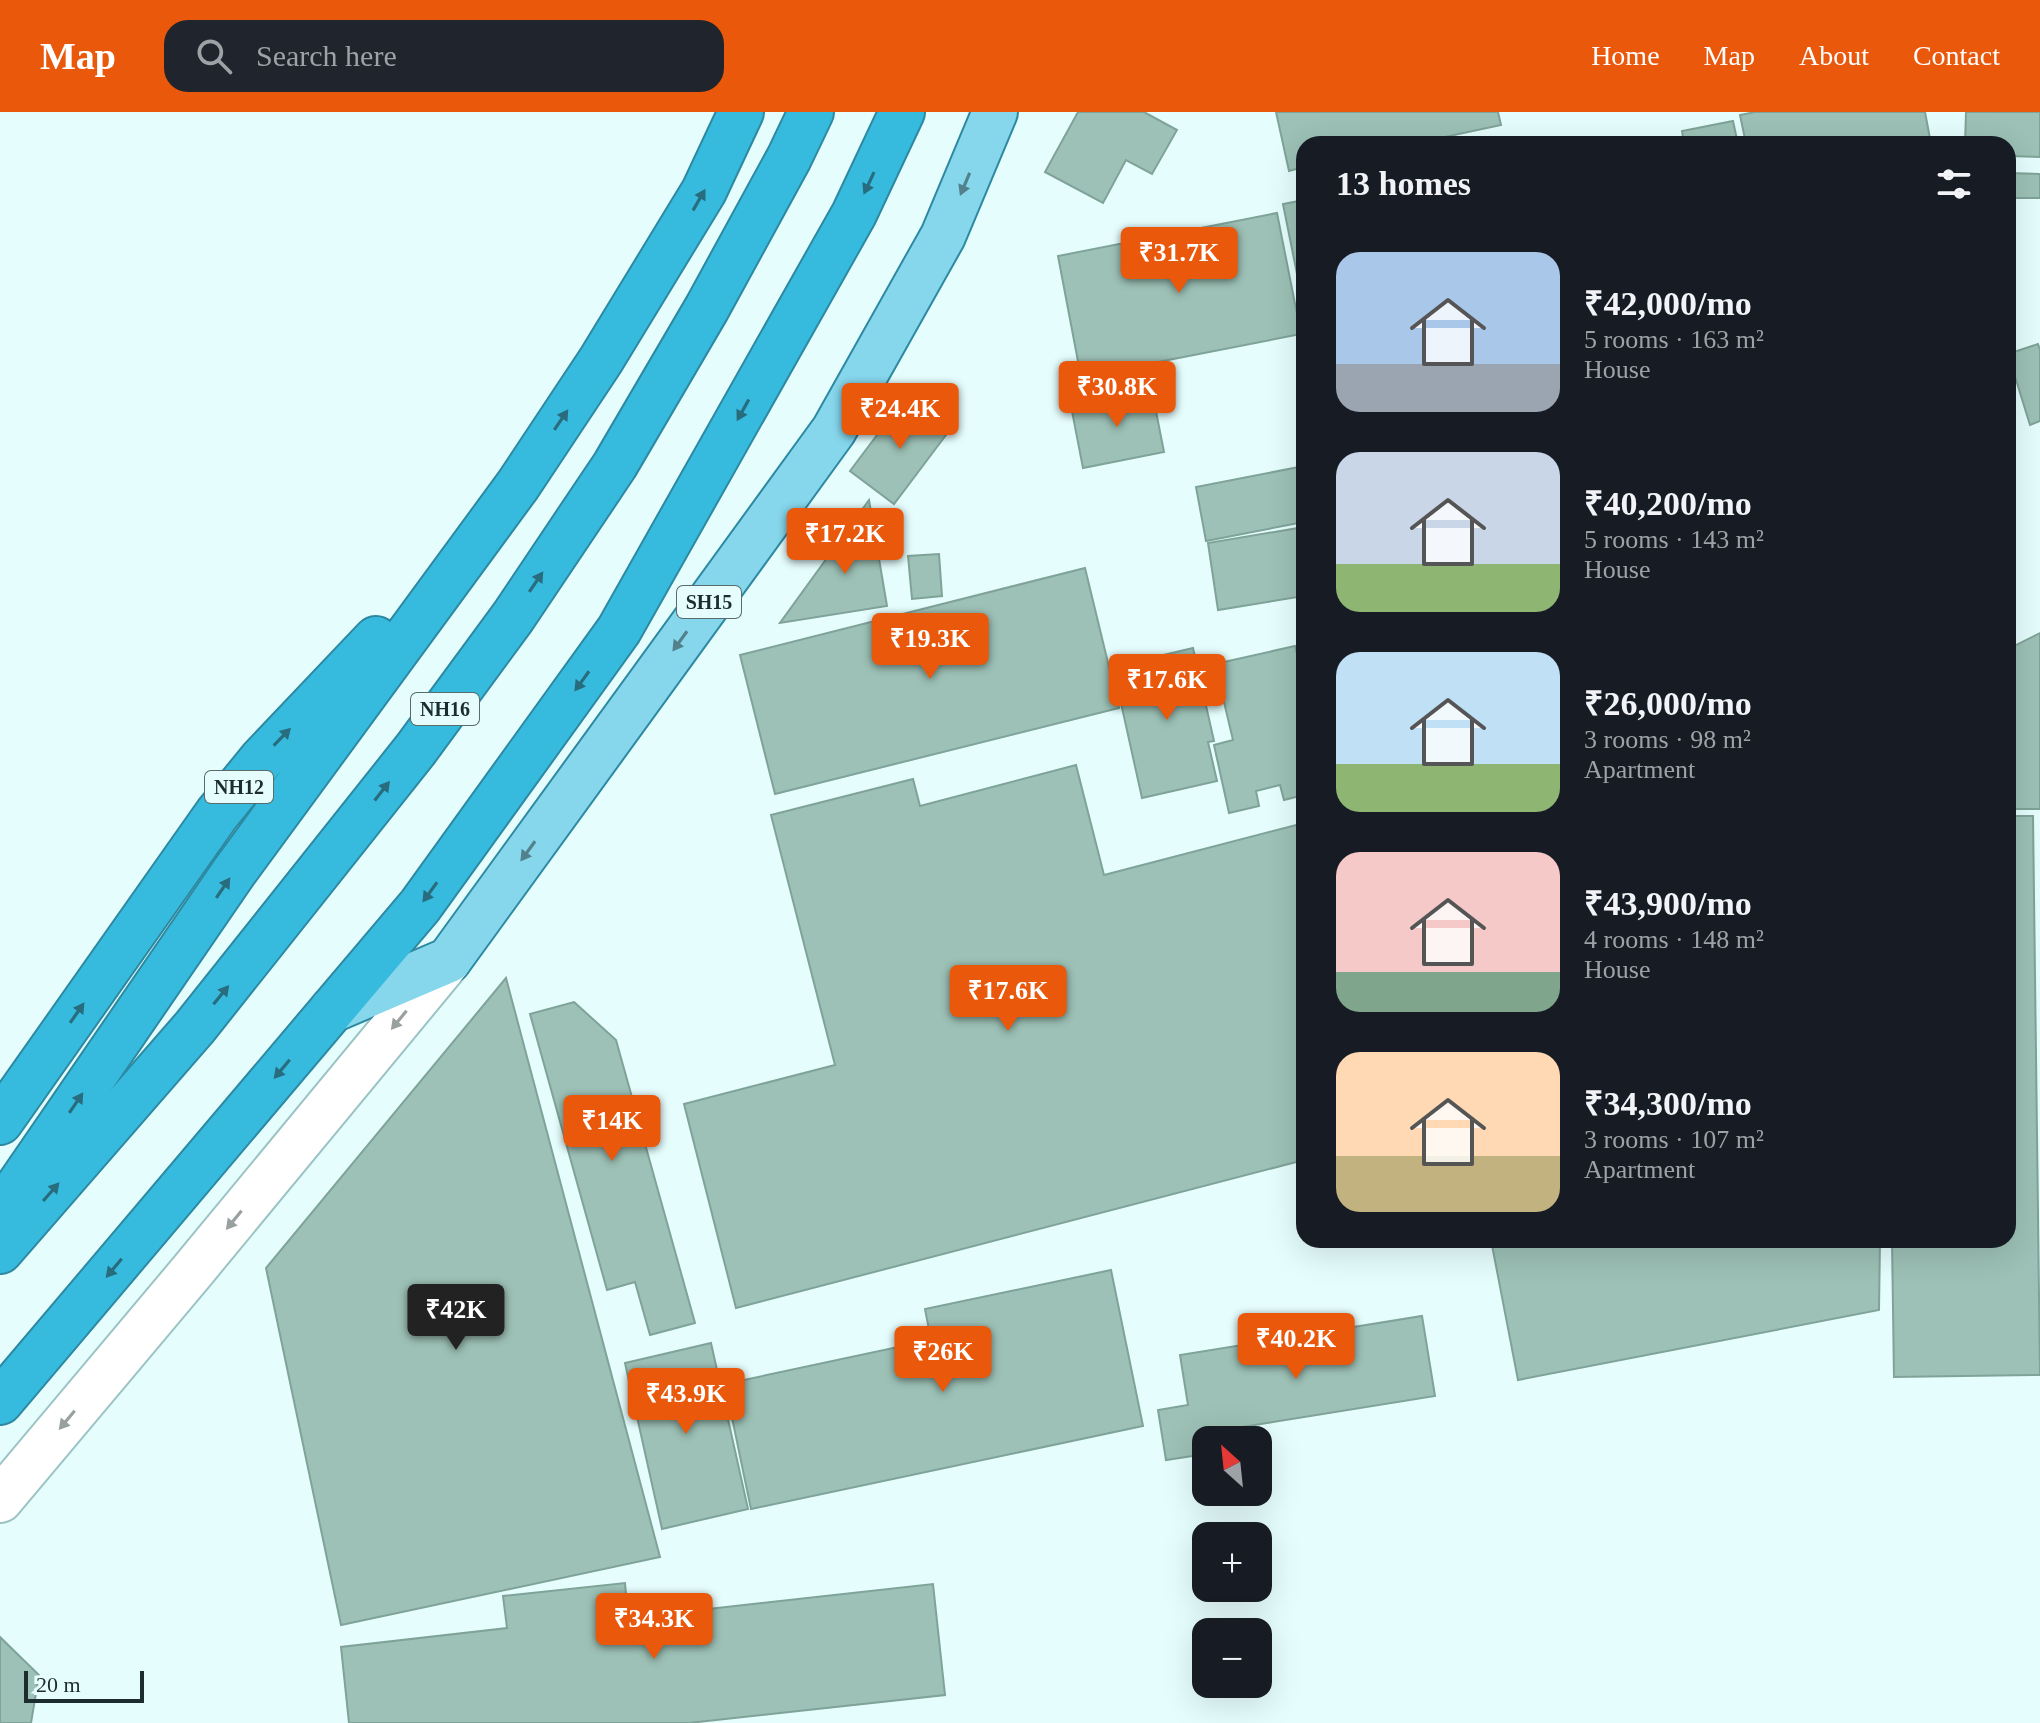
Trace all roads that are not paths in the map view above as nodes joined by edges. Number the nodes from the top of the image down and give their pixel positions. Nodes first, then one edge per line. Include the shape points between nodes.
1 (741, 112) edge
2 (811, 112) edge
3 (902, 112) edge
4 (995, 112) edge
5 (518, 485) junction
6 (449, 960) junction
7 (332, 1010) junction
8 (0, 1122) edge
9 (0, 1213) edge
10 (0, 1251) edge
11 (0, 1402) edge
12 (0, 1500) edge

5 -> 1 highway, NH12 via 704,191
10 -> 2 highway, NH16 via 195,1027 416,749 513,617 615,465
3 -> 7 highway via 854,214 619,630 420,906
4 -> 6 main road, SH15 via 943,236 834,430
8 -> 5 highway, NH12 via 217,814
9 -> 5 highway via 234,872
6 - 7 main road
6 -> 12 street
7 -> 11 highway

